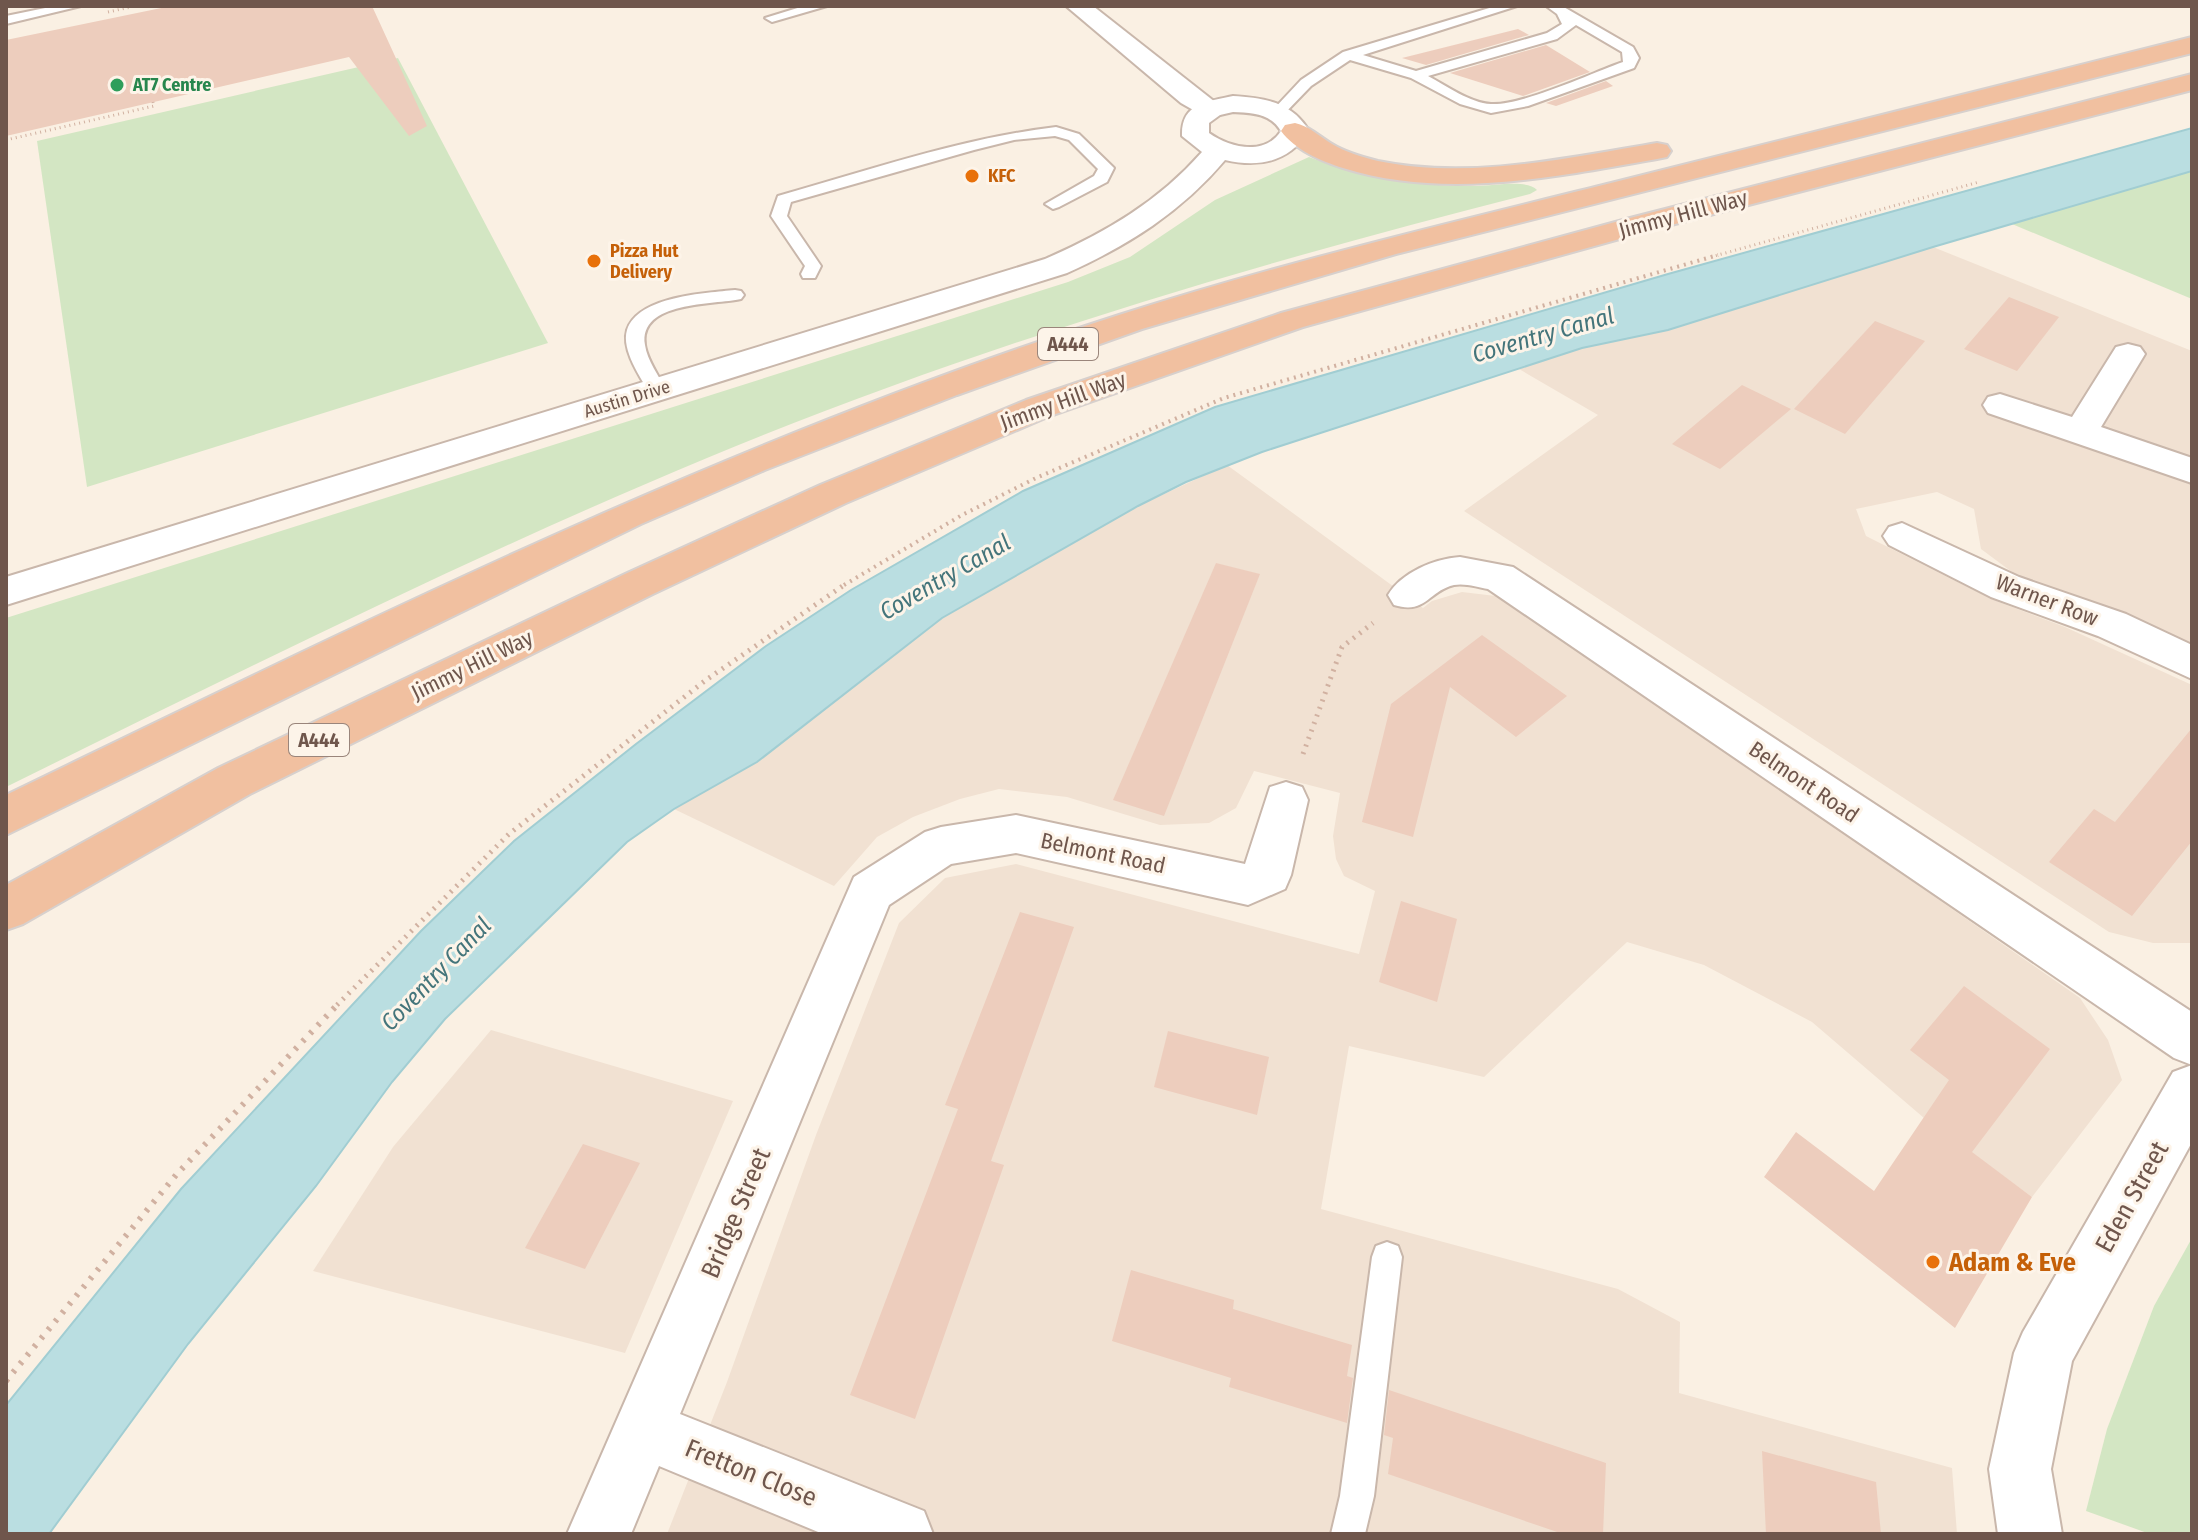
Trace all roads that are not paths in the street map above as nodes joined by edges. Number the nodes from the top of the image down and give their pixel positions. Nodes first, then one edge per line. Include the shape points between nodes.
1 (74, 6) edge
2 (820, 6) edge
3 (1078, 6) edge
4 (1510, 6) edge
5 (1558, 9) edge
6 (772, 18) dead end
7 (6, 20) edge
8 (2192, 45) edge
9 (1348, 55) junction
10 (1416, 75) junction
11 (2192, 82) edge
12 (1979, 98) junction
13 (1211, 109) junction
14 (1286, 121) junction
15 (1218, 150) junction
16 (1053, 204) dead end
17 (809, 274) dead end
18 (735, 295) dead end
19 (2128, 354) dead end
20 (657, 390) junction
21 (2000, 405) dead end
22 (2079, 434) junction
23 (2192, 471) edge
24 (1902, 536) dead end
25 (6, 591) edge
26 (1408, 595) dead end
27 (2192, 663) edge
28 (1286, 800) road end
29 (6, 816) edge
30 (871, 891) joint
31 (6, 909) edge
32 (2192, 1041) edge
33 (2192, 1090) edge
34 (1387, 1257) dead end
35 (645, 1430) junction
36 (599, 1534) edge
37 (901, 1534) edge
38 (1348, 1534) edge
39 (2030, 1534) edge

1 - 7 lane
2 - 6 lane
3 - 13 street
4 - 9 lane
5 - 10 lane via 1569,25 1552,36
5 - 10 lane via 1628,50 1629,65 1503,108 1477,106
8 - 12 highway, Jimmy Hill Way / A444
9 - 10 lane
9 - 14 lane via 1306,83
11 - 31 highway, Jimmy Hill Way / A444 via 1292,320 1038,408 833,494 625,591 234,781
12 - 14 highway via 1545,169 1464,176 1357,164 1334,156
12 - 29 highway, Jimmy Hill Way / A444 via 1385,248 1131,322 945,387 628,515
13 - 14 street via 1251,104
13 - 15 street via 1195,120 1194,127 1196,136
14 - 15 street via 1291,139 1281,148 1247,154
15 - 20 street, Austin Drive via 1148,218 1107,245 1056,266
16 - 17 lane via 1101,179 1106,168 1074,137 1056,131 1014,136 875,171 784,199 779,216 813,266
18 - 20 lane via 670,304 637,327 635,342
19 - 22 street
20 - 25 street, Austin Drive
21 - 22 street
22 - 23 street
24 - 27 street, Warner Row via 2005,587 2112,625
26 - 32 street, Belmont Road via 1433,577 1459,569 1499,577
28 - 30 street, Belmont Road via 1268,875 1248,885 1016,834 941,846
30 - 35 street, Bridge Street
33 - 39 street, Eden Street via 2044,1353 2020,1469
34 - 38 lane
35 - 36 street, Bridge Street
35 - 37 street, Fretton Close

